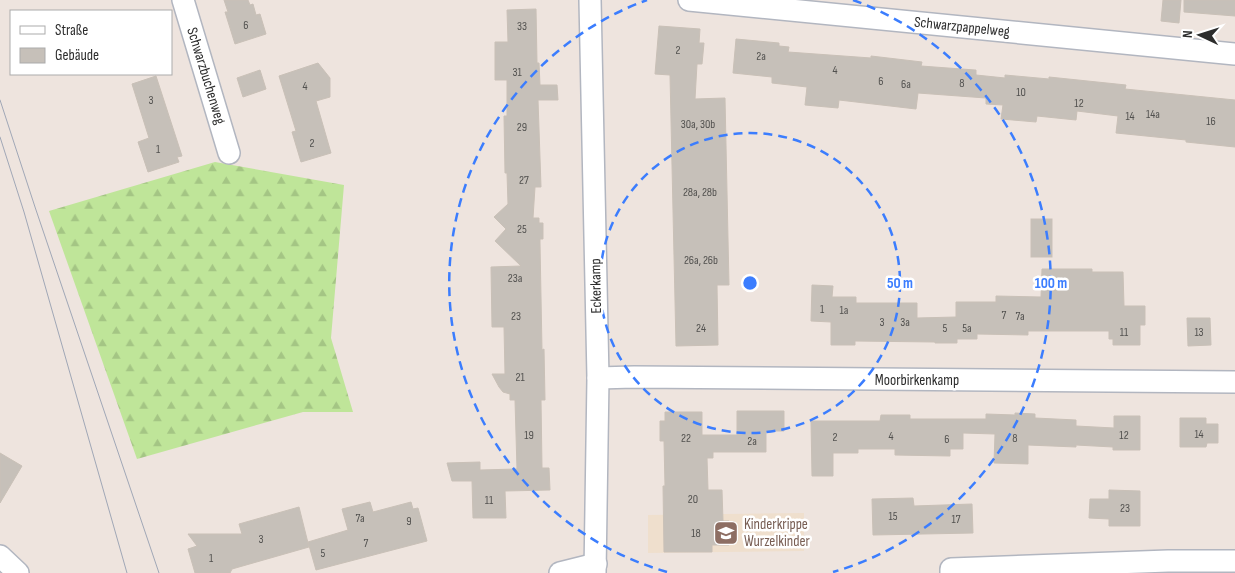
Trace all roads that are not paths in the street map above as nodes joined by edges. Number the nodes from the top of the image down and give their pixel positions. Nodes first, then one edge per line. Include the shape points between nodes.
1 (183, 0) edge
2 (590, 0) edge
3 (689, 0) edge
4 (1235, 54) edge
5 (229, 153) dead end
6 (598, 378) junction
7 (1235, 382) edge
8 (0, 556) edge
9 (1235, 561) edge
10 (596, 568) edge
11 (951, 571) edge
12 (18, 573) edge
13 (560, 573) edge

1 - 5 street, Schwarzbuchenweg
2 - 6 street, Eckerkamp
3 - 4 street, Schwarzpappelweg
6 - 7 street, Moorbirkenkamp
6 - 10 street, Eckerkamp
8 - 12 street
9 - 11 street
10 - 13 street

